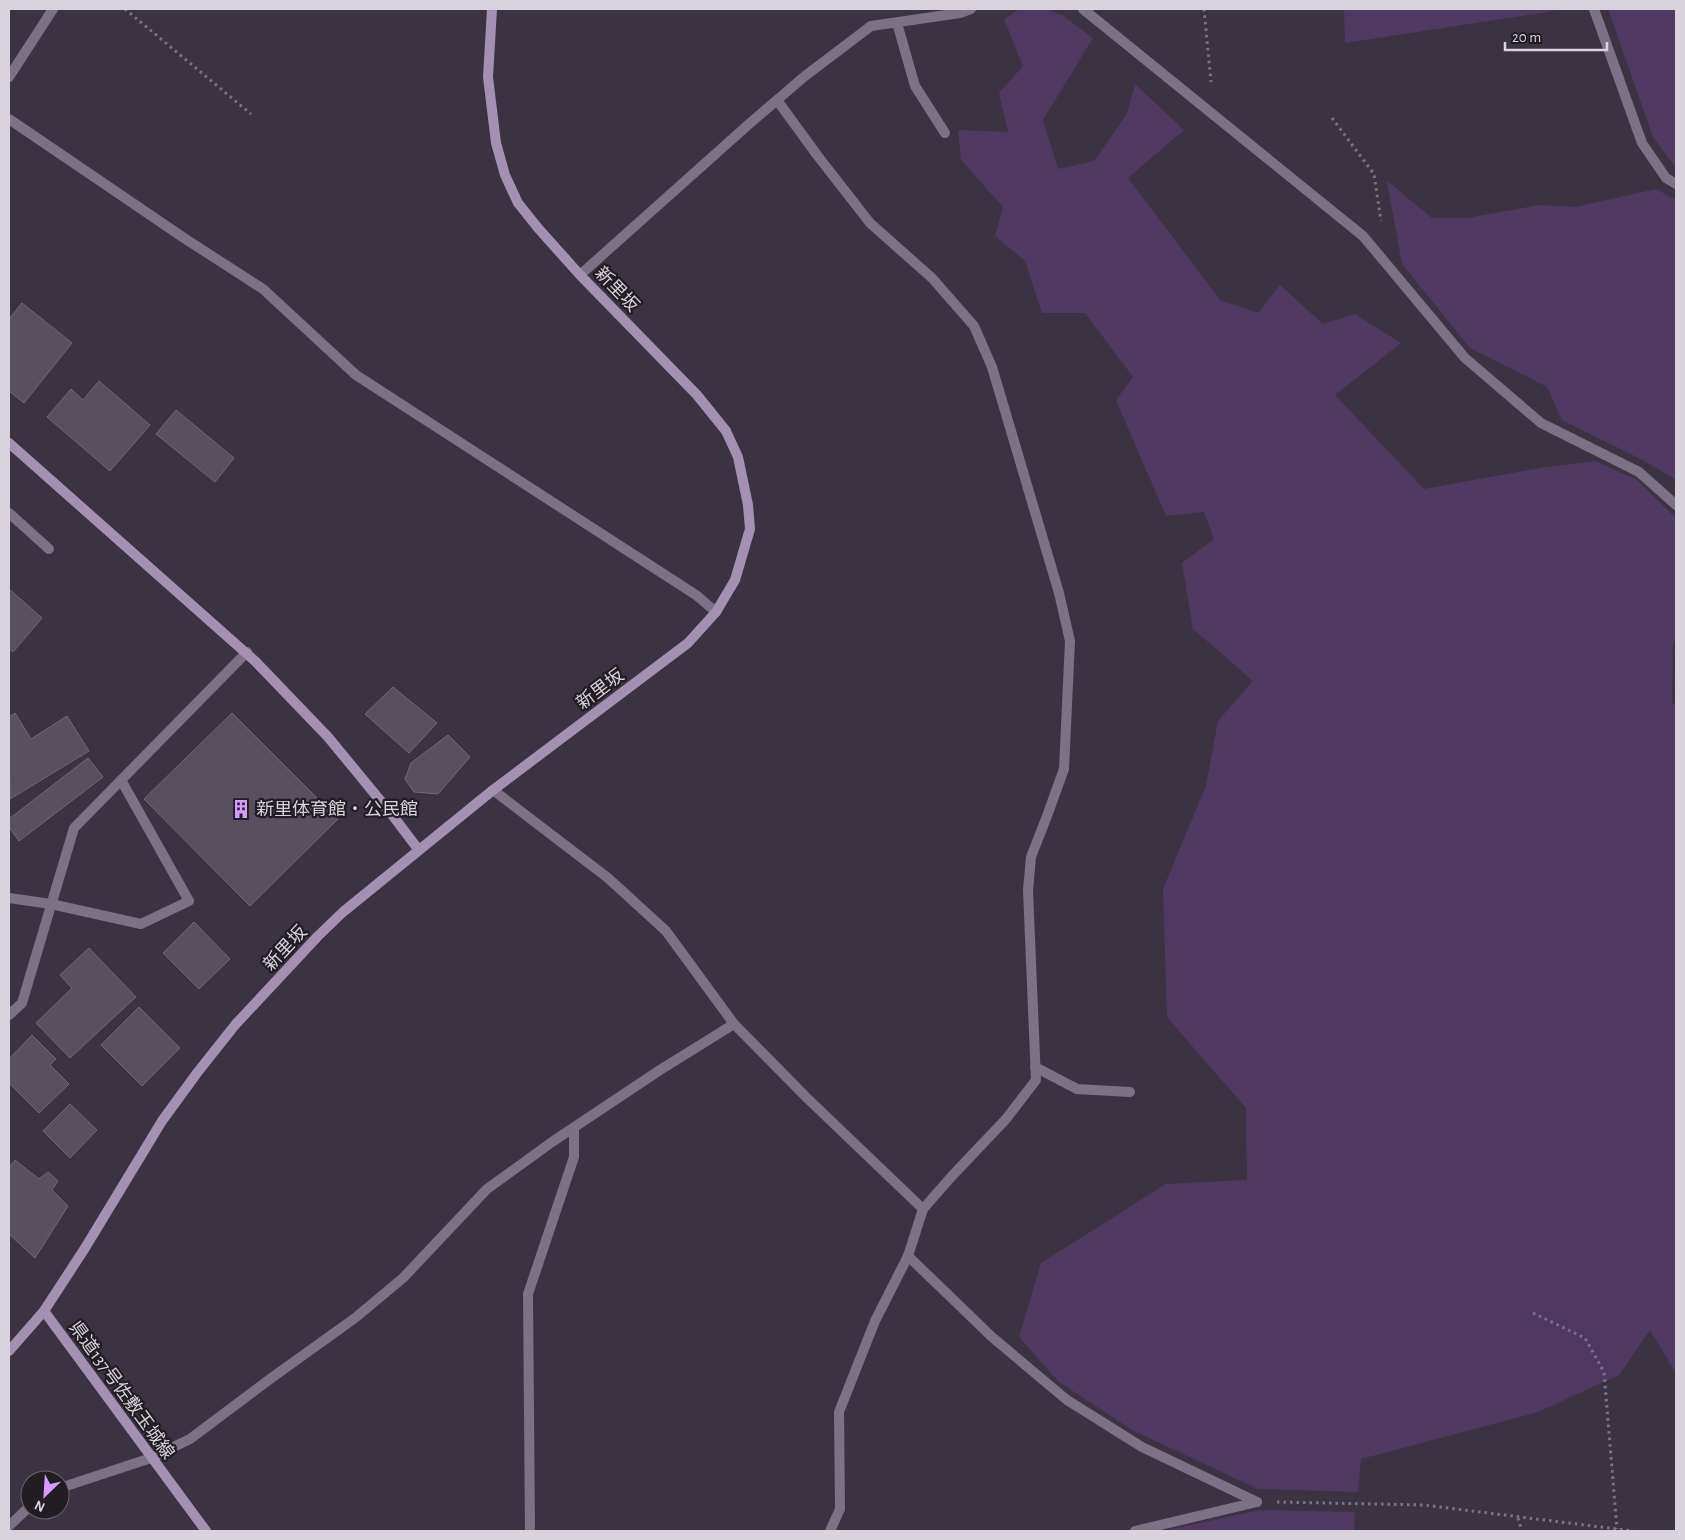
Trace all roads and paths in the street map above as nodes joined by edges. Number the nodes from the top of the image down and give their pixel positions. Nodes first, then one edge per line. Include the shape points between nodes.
1 (53, 9) edge
2 (124, 9) edge
3 (492, 9) edge
4 (971, 9) edge
5 (1082, 9) edge
6 (1204, 9) edge
7 (1594, 9) edge
8 (897, 23) junction
9 (9, 77) edge
10 (777, 100) junction
11 (251, 114) dead end
12 (1214, 115) junction
13 (1332, 118) dead end
14 (9, 119) edge
15 (945, 133) dead end
16 (1676, 184) edge
17 (1388, 266) junction
18 (580, 275) junction
19 (9, 443) edge
20 (1676, 505) edge
21 (9, 513) edge
22 (49, 549) dead end
23 (716, 612) junction
24 (247, 652) junction
25 (121, 780) junction
26 (493, 790) junction
27 (418, 850) junction
28 (9, 898) edge
29 (51, 904) junction
30 (9, 1015) edge
31 (734, 1024) junction
32 (1035, 1067) junction
33 (1130, 1092) dead end
34 (574, 1129) junction
35 (923, 1209) junction
36 (908, 1256) junction
37 (44, 1311) junction
38 (1533, 1313) dead end
39 (9, 1352) edge
40 (151, 1458) junction
41 (70, 1485) edge
42 (1257, 1502) junction
43 (20, 1516) edge
44 (1518, 1518) junction
45 (9, 1526) edge
46 (1617, 1529) junction
47 (206, 1531) edge
48 (530, 1531) edge
49 (830, 1531) edge
50 (1135, 1531) edge
51 (1522, 1531) edge
52 (1633, 1531) edge

1 - 9 street
2 - 11 path
3 - 18 main road, 新里坂 via 488,77 496,144 505,175 518,203
4 - 8 street
5 - 12 street
6 - 12 path
7 - 16 street via 1642,143 1666,178
8 - 10 street via 871,26
8 - 15 street via 915,86
10 - 18 street
10 - 32 street via 870,223 932,278 974,326 992,367 1059,593 1070,642 1064,769 1031,857 1028,890
12 - 17 street via 1363,236
13 - 17 path via 1374,174
14 - 23 street via 263,289 356,375 696,595
17 - 20 street via 1465,358 1541,423 1639,472
18 - 23 main road, 新里坂 via 697,395 726,431 738,457 750,528 736,580
19 - 24 main road
21 - 22 street
23 - 26 main road, 新里坂 via 688,643
24 - 25 street
24 - 27 main road via 328,737
25 - 29 street via 74,828
25 - 29 street via 189,901 140,924
26 - 27 main road, 新里坂
26 - 31 street via 608,878 666,931
27 - 37 main road, 新里坂 via 330,924 230,1032 162,1121
28 - 29 street
29 - 30 street via 22,1003
31 - 34 street
31 - 35 street via 806,1098
32 - 33 street via 1077,1089
32 - 35 street via 1036,1080 1006,1119
34 - 40 street via 487,1189 403,1278 355,1318 190,1439
34 - 48 street via 574,1157 528,1294
35 - 36 street
36 - 42 street via 992,1337 1066,1400 1142,1447
36 - 49 street via 875,1321 839,1412 840,1509
37 - 39 main road
37 - 40 main road, 県道137号佐敷玉城線
38 - 46 path via 1585,1338 1604,1372
40 - 41 street
40 - 47 main road, 県道137号佐敷玉城線
42 - 44 path via 1424,1505
42 - 50 street
43 - 45 street
44 - 46 path
44 - 51 path
46 - 52 path

